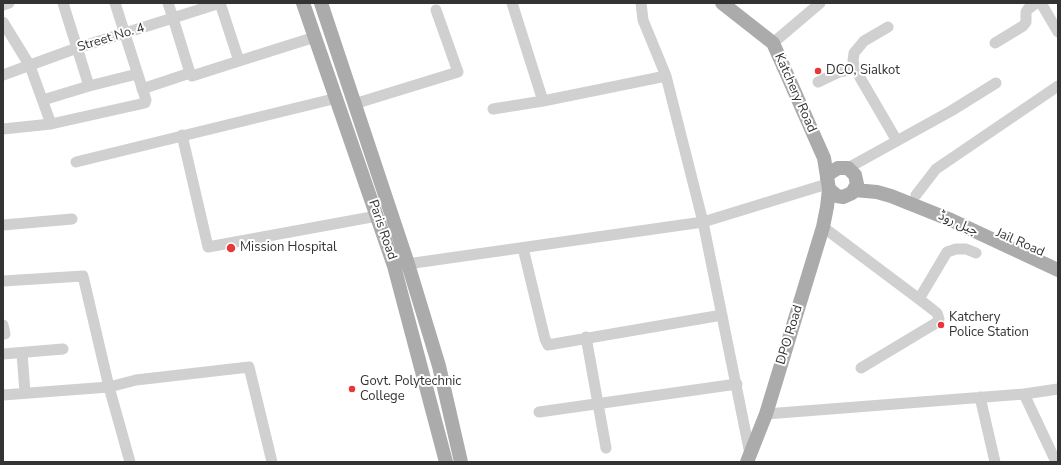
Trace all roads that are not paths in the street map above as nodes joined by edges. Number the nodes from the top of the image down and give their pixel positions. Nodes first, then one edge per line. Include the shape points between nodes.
1 (9, 3) edge
2 (63, 3) edge
3 (115, 3) edge
4 (168, 3) edge
5 (220, 3) edge
6 (303, 3) edge
7 (321, 3) edge
8 (512, 3) edge
9 (641, 3) edge
10 (722, 3) edge
11 (820, 3) edge
12 (1036, 3) edge
13 (1041, 3) edge
14 (3, 5) edge
15 (436, 10) dead end
16 (173, 18) junction
17 (3, 22) edge
18 (888, 27) dead end
19 (1058, 32) edge
20 (125, 34) junction
21 (315, 37) junction
22 (773, 43) junction
23 (996, 43) dead end
24 (77, 48) junction
25 (239, 61) junction
26 (30, 66) junction
27 (855, 69) junction
28 (190, 73) junction
29 (137, 74) junction
30 (3, 76) edge
31 (666, 76) junction
32 (818, 82) dead end
33 (996, 83) dead end
34 (89, 86) junction
35 (1057, 88) edge
36 (142, 89) junction
37 (337, 98) junction
38 (43, 100) junction
39 (543, 101) junction
40 (354, 104) junction
41 (493, 109) dead end
42 (51, 124) junction
43 (3, 129) edge
44 (182, 135) junction
45 (897, 141) junction
46 (76, 162) dead end
47 (853, 179) junction
48 (831, 183) junction
49 (916, 195) junction
50 (377, 216) junction
51 (72, 219) dead end
52 (703, 222) junction
53 (3, 225) edge
54 (823, 227) junction
55 (523, 248) junction
56 (976, 254) dead end
57 (401, 265) junction
58 (1057, 265) edge
59 (3, 281) edge
60 (919, 298) junction
61 (722, 314) junction
62 (586, 337) junction
63 (63, 349) dead end
64 (22, 353) junction
65 (3, 354) edge
66 (439, 366) junction
67 (861, 368) dead end
68 (422, 369) junction
69 (737, 384) junction
70 (109, 387) junction
71 (1058, 389) edge
72 (25, 393) junction
73 (1024, 394) junction
74 (3, 395) edge
75 (980, 397) junction
76 (598, 404) junction
77 (539, 412) dead end
78 (766, 414) junction
79 (606, 448) dead end
80 (749, 459) edge
81 (130, 462) edge
82 (272, 462) edge
83 (446, 462) edge
84 (461, 462) edge
85 (995, 462) edge
86 (1056, 462) edge

1 - 14 street
2 - 24 street
3 - 20 street
4 - 16 street
5 - 16 street, Street No. 4
5 - 25 street
6 - 21 main road, Paris Road
7 - 40 main road, Paris Road
8 - 39 street
9 - 31 street via 643,20
10 - 22 main road, Katchery Road
11 - 22 street
12 - 23 street via 1026,12 1026,22 1023,26
13 - 19 street
15 - 40 street via 458,72
16 - 20 street, Street No. 4
16 - 28 street
17 - 26 street
18 - 27 street via 858,47 853,61
20 - 24 street, Street No. 4
20 - 29 street
21 - 25 street
21 - 37 main road, Paris Road
22 - 48 main road, Katchery Road via 824,158
24 - 26 street, Street No. 4
24 - 34 street
25 - 28 street via 196,76
26 - 30 street, Street No. 4
26 - 38 street
27 - 32 street via 839,72
27 - 45 street
28 - 36 street
29 - 34 street
29 - 36 street
31 - 39 street
31 - 52 street
33 - 45 street
34 - 38 street
35 - 49 street via 936,169
36 - 42 street via 146,100 142,104
37 - 44 street
37 - 50 main road, Paris Road
38 - 42 street
39 - 41 street
40 - 57 main road, Paris Road
42 - 43 street
44 - 46 street
44 - 50 street via 208,247
45 - 47 street
47 - 48 main road via 838,168
47 - 48 main road via 847,196
47 - 49 main road, Jail Road
47 - 58 main road, جیل روڈ via 877,192
48 - 52 street
48 - 54 main road, DPO Road
49 - 58 main road, Jail Road
50 - 57 main road, Paris Road
51 - 53 street
52 - 55 street
52 - 61 street
54 - 60 street
54 - 78 main road, DPO Road
55 - 57 street
55 - 62 street via 546,342 552,345
56 - 60 street via 966,249 947,252
57 - 66 main road, Paris Road
57 - 68 main road, Paris Road
59 - 70 street via 83,276
60 - 67 street via 937,313 940,319
61 - 62 street
61 - 69 street
62 - 76 street
63 - 64 street
64 - 65 street
64 - 72 street
66 - 68 main road
66 - 84 main road, Paris Road
68 - 83 main road, Paris Road
69 - 76 street
69 - 80 street
70 - 72 street
70 - 81 street
70 - 82 street via 136,380 249,367
71 - 73 street
72 - 74 street
73 - 75 street
73 - 86 street
75 - 78 street
75 - 85 street
76 - 77 street
76 - 79 street
78 - 80 main road, DPO Road

